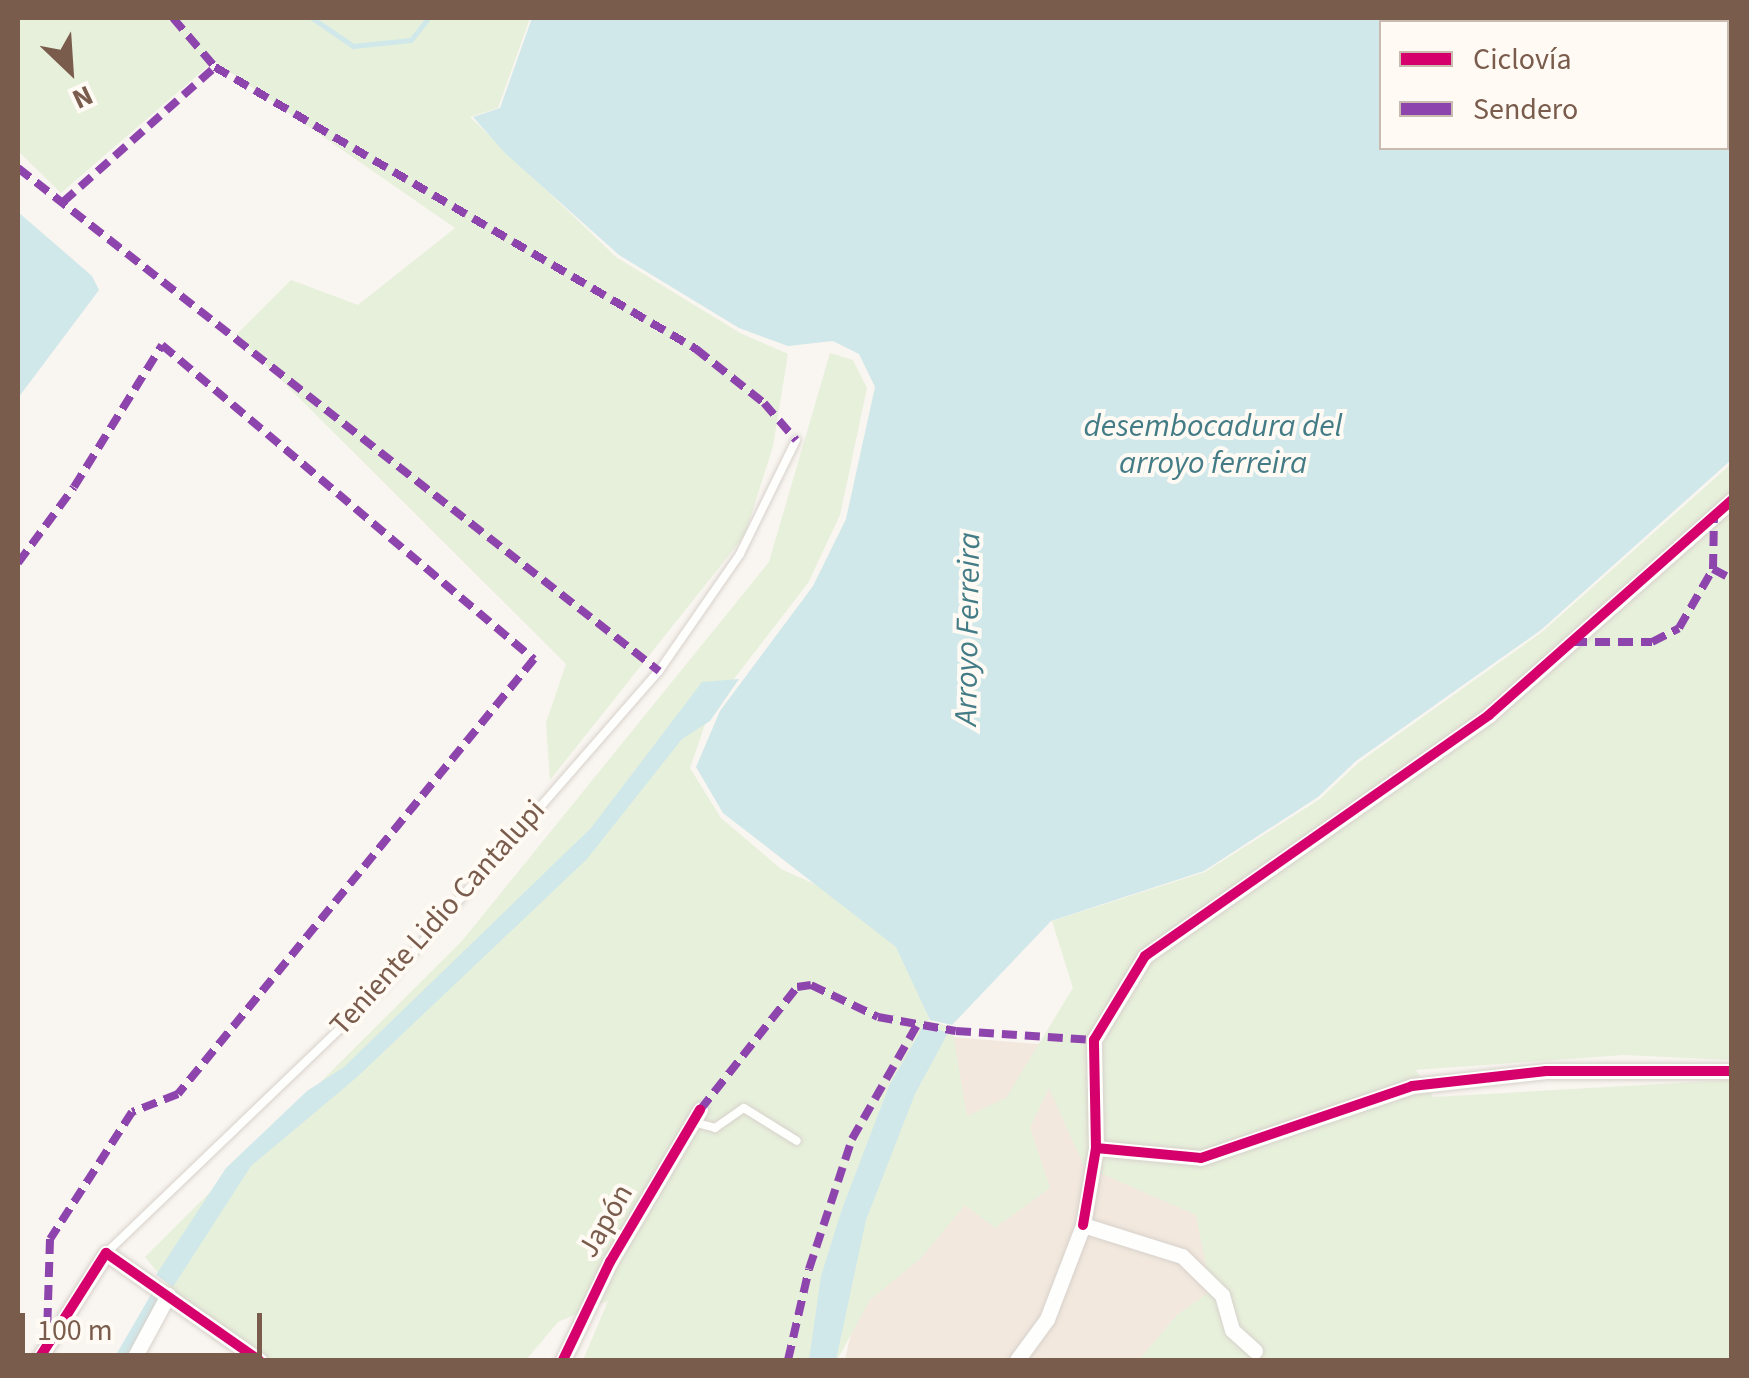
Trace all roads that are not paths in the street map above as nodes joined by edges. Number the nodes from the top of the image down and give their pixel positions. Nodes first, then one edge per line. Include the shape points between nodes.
1 (796, 440) dead end
2 (1732, 500) edge
3 (1732, 1071) edge
4 (697, 1116) joint
5 (797, 1141) dead end
6 (1096, 1148) junction
7 (1083, 1225) junction
8 (106, 1254) junction
9 (168, 1296) junction
10 (1255, 1351) dead end
11 (38, 1360) edge
12 (134, 1360) edge
13 (259, 1360) edge
14 (563, 1360) edge
15 (1017, 1360) edge

1 - 8 lane, Teniente Lidio Cantalupi via 740,554 659,672 384,986
2 - 6 street via 1489,716 1145,956 1094,1040
3 - 6 street via 1546,1071 1412,1086 1201,1158
4 - 5 lane via 715,1128 744,1108
4 - 14 street, Japón via 610,1262
6 - 7 street
7 - 10 street via 1182,1256 1222,1295 1232,1330
7 - 15 street via 1047,1319
8 - 9 street
8 - 11 street, Teniente Lidio Cantalupi
9 - 12 street
9 - 13 street

